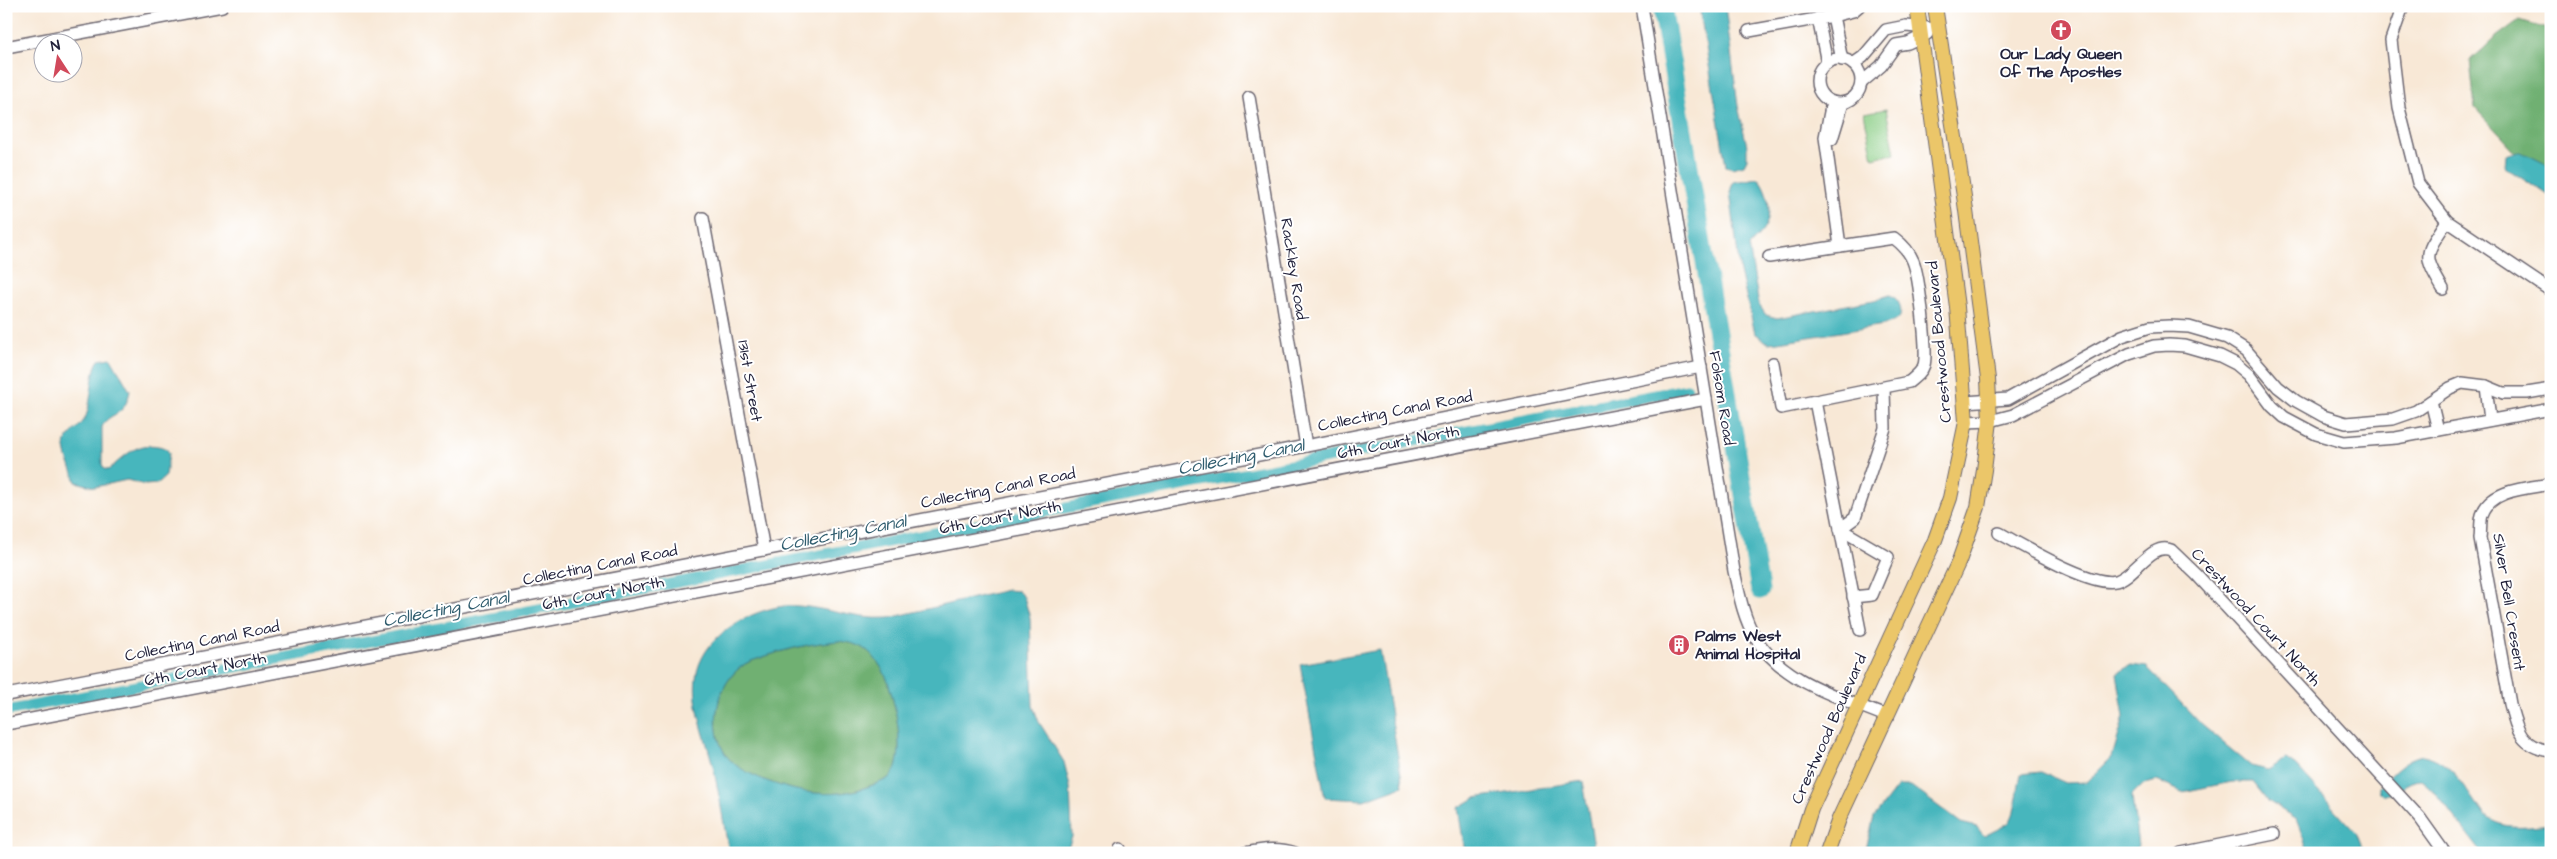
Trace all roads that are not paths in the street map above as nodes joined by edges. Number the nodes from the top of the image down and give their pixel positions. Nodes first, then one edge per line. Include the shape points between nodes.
1 (222, 6) edge
2 (1642, 6) edge
3 (1859, 6) edge
4 (1917, 6) edge
5 (1935, 6) edge
6 (2403, 6) edge
7 (1825, 17) junction
8 (1938, 29) junction
9 (1749, 31) dead end
10 (1921, 32) junction
11 (6, 47) edge
12 (1839, 62) junction
13 (1861, 83) junction
14 (1249, 97) dead end
15 (1833, 101) junction
16 (703, 218) dead end
17 (2446, 221) junction
18 (1840, 246) junction
19 (1769, 257) dead end
20 (2443, 289) dead end
21 (2551, 291) edge
22 (1773, 363) dead end
23 (1700, 368) junction
24 (2486, 386) junction
25 (1884, 388) junction
26 (2551, 389) edge
27 (1706, 399) junction
28 (1816, 401) junction
29 (1989, 401) junction
30 (2431, 401) junction
31 (1965, 402) junction
32 (2551, 409) edge
33 (2490, 420) junction
34 (1990, 421) junction
35 (1966, 422) junction
36 (2438, 430) junction
37 (1306, 446) junction
38 (2551, 484) edge
39 (1840, 529) junction
40 (1999, 533) dead end
41 (764, 550) junction
42 (1854, 597) junction
43 (1860, 630) dead end
44 (6, 695) edge
45 (1858, 704) junction
46 (1888, 717) junction
47 (6, 724) edge
48 (2551, 751) edge
49 (2274, 834) dead end
50 (2244, 840) junction
51 (2212, 850) edge
52 (1245, 853) edge
53 (1295, 853) edge
54 (1797, 853) edge
55 (1827, 853) edge
56 (2181, 853) edge
57 (2247, 853) edge
58 (2446, 853) edge

1 - 11 street
2 - 23 street, Folsom Road
3 - 7 street via 1853,11
4 - 10 main road, Crestwood Boulevard
5 - 8 main road
6 - 17 street via 2391,40 2399,108 2418,183
7 - 9 street
7 - 12 street
8 - 10 street
8 - 29 main road via 1982,323
10 - 12 street via 1906,26 1886,30 1863,57
10 - 13 street via 1896,45 1881,66
10 - 31 main road, Crestwood Boulevard
12 - 13 street via 1858,70
12 - 15 street via 1818,73 1817,87
13 - 15 street via 1856,96
14 - 37 street, Rackley Road
15 - 18 street via 1825,137
16 - 41 street, 131st Street
17 - 20 street via 2429,249 2427,259
17 - 21 street
18 - 19 street
18 - 25 street via 1894,238 1905,246 1914,262 1927,348 1924,365 1909,382
22 - 28 street via 1780,408
23 - 27 street, Folsom Road
23 - 37 street, Collecting Canal Road
24 - 26 street via 2503,393
24 - 30 street via 2462,383
24 - 33 street
25 - 28 street
25 - 39 street via 1885,428 1855,518
27 - 45 street, Folsom Road via 1734,571 1743,608 1755,636 1771,657 1792,676
27 - 47 street, 6th Court North
28 - 39 street
29 - 30 street via 2008,399 2122,336 2169,326 2189,327 2227,338 2246,350 2286,394 2313,411 2346,423 2393,419 2416,411
29 - 31 street
29 - 34 main road
30 - 36 street
31 - 35 main road, Crestwood Boulevard
32 - 33 street
33 - 36 street
34 - 35 street
34 - 36 street via 2013,415 2129,354 2169,345 2185,346 2236,364 2284,417 2331,439 2370,441
34 - 46 main road via 1978,507 1959,562
35 - 45 main road, Crestwood Boulevard via 1950,498 1935,540
37 - 41 street, Collecting Canal Road
38 - 48 street, Silver Bell Cresent via 2506,493 2492,501 2482,514 2480,538 2517,727 2523,740
39 - 42 street
39 - 42 street via 1888,557 1872,595
40 - 58 street, Crestwood Court North via 2098,582 2124,578 2154,552 2165,548 2171,550 2402,798
41 - 44 street, Collecting Canal Road
42 - 43 street
45 - 46 street, Folsom Road
45 - 54 main road, Crestwood Boulevard via 1811,809
46 - 55 main road via 1839,819
49 - 50 street
50 - 51 street
50 - 57 street
51 - 56 street
52 - 53 street via 1266,849

